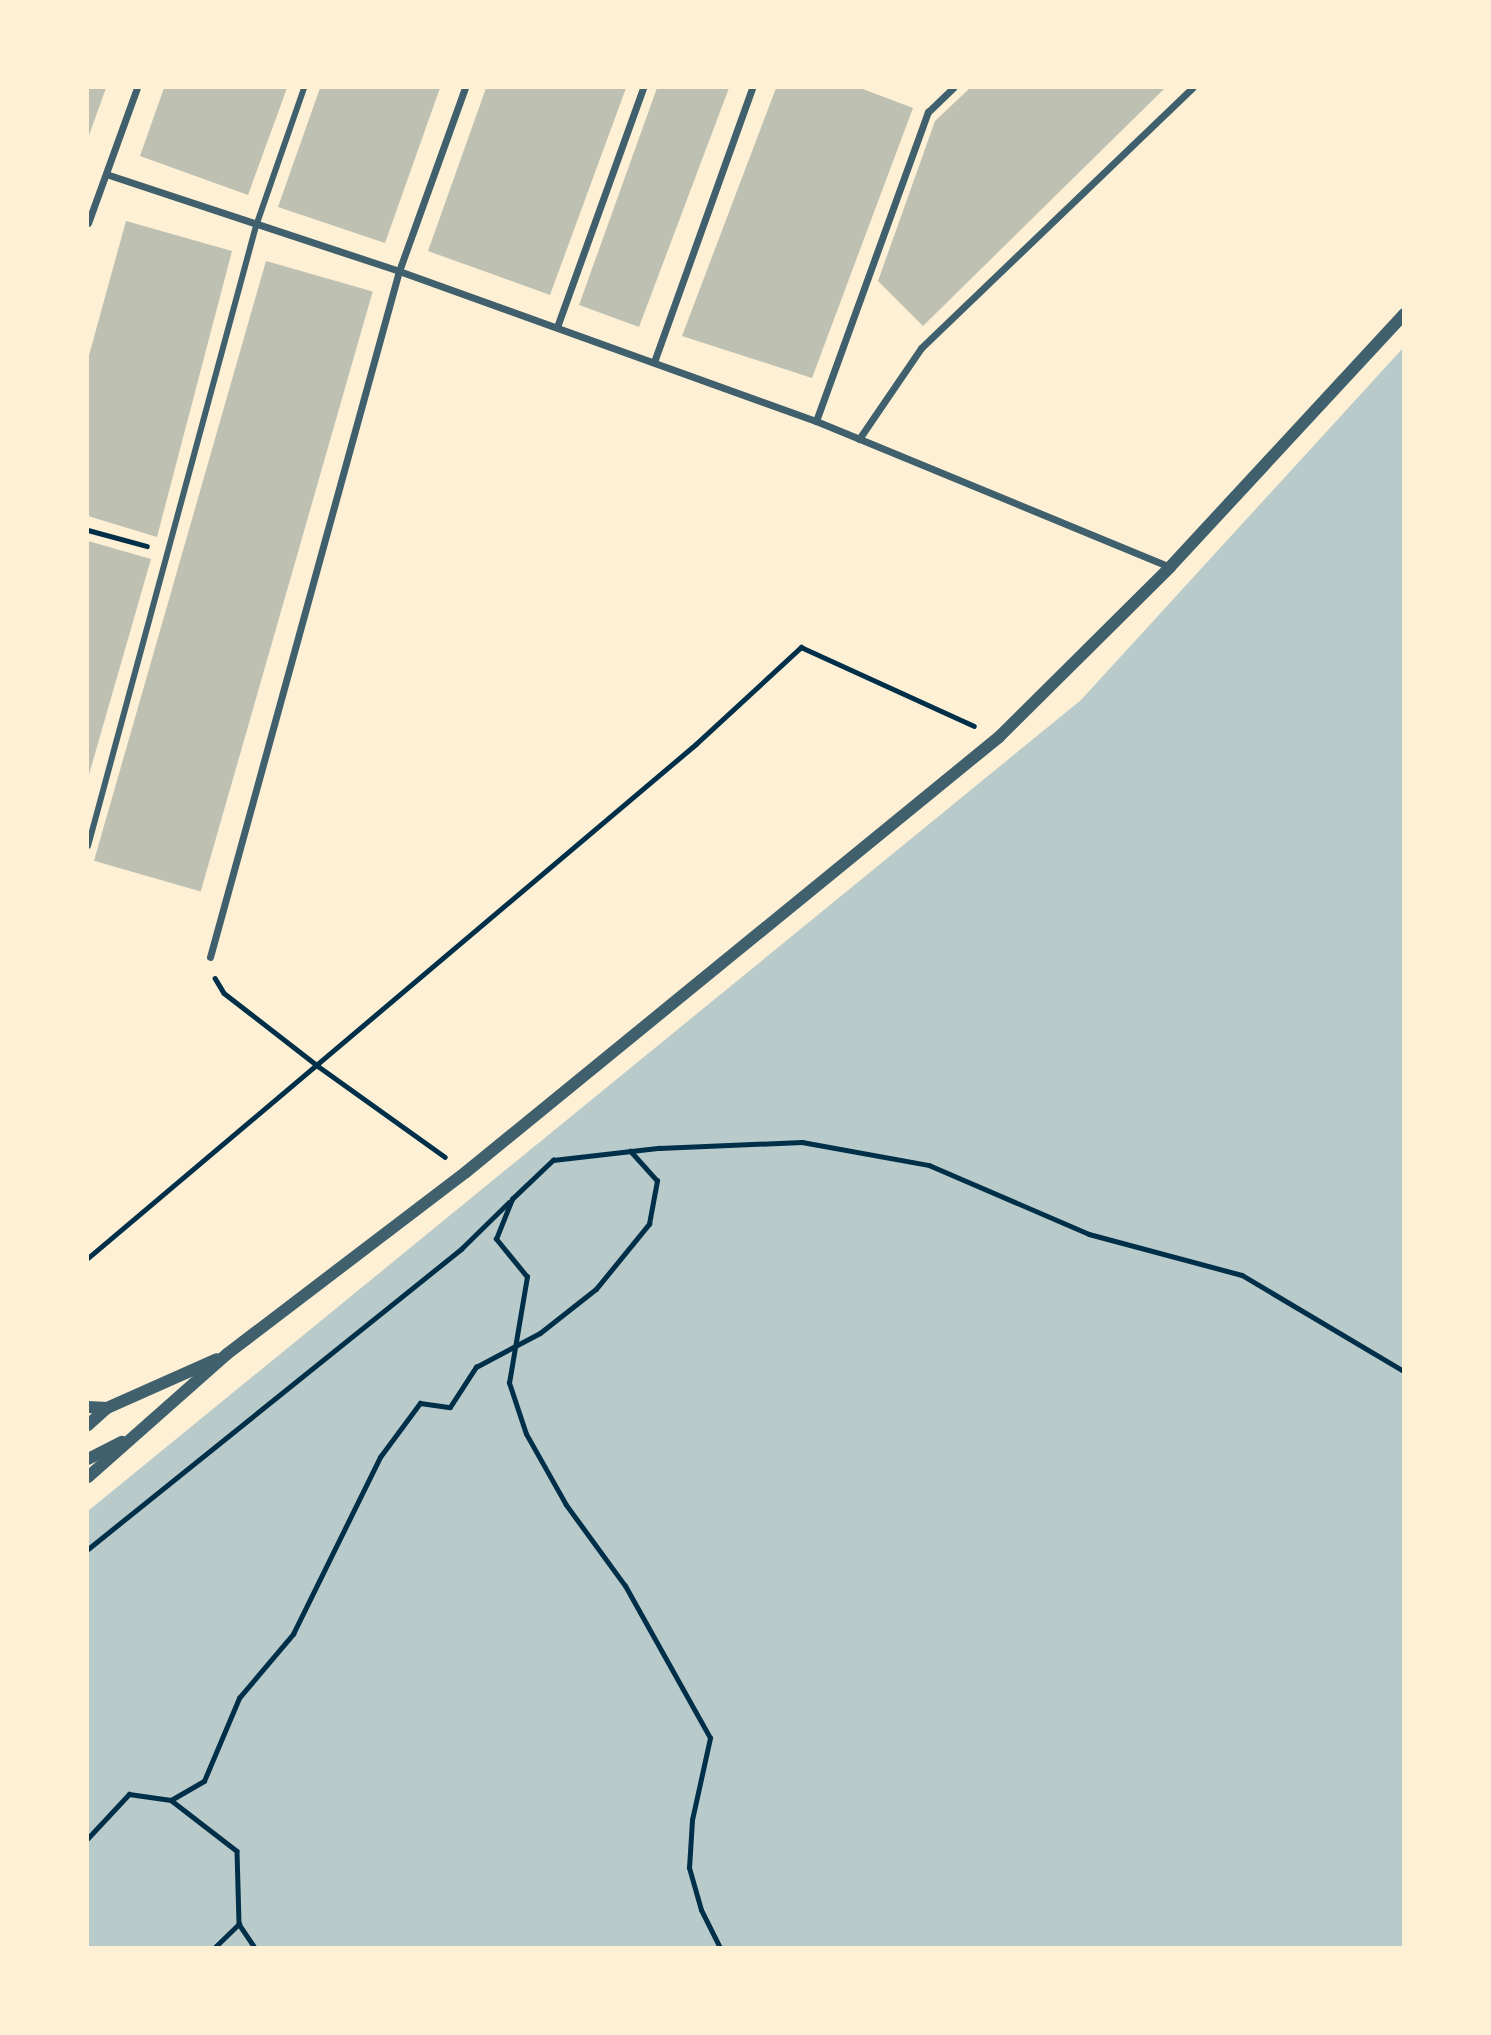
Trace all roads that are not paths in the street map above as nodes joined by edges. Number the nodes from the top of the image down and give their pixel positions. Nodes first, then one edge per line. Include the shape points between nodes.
1 (137, 88) edge
2 (304, 88) edge
3 (465, 88) edge
4 (643, 88) edge
5 (752, 88) edge
6 (953, 88) edge
7 (1192, 88) edge
8 (106, 174) junction
9 (88, 223) edge
10 (256, 226) junction
11 (399, 271) junction
12 (1404, 313) edge
13 (557, 327) junction
14 (653, 362) junction
15 (816, 421) junction
16 (859, 439) junction
17 (1170, 567) junction
18 (88, 846) edge
19 (210, 957) road end
20 (227, 1354) junction
21 (88, 1406) edge
22 (107, 1408) junction
23 (88, 1425) edge
24 (141, 1433) junction
25 (88, 1459) edge
26 (88, 1477) edge

1 - 8 street
2 - 10 street
3 - 11 street
4 - 13 street
5 - 14 street
6 - 15 street via 928,112
7 - 16 street via 921,348
8 - 9 street
8 - 10 street
10 - 11 street
10 - 18 street
11 - 13 street
11 - 19 street
12 - 17 street
13 - 14 street
14 - 15 street
15 - 16 street
16 - 17 street
17 - 20 street via 999,737 466,1172
20 - 22 street
20 - 24 street
21 - 22 street
22 - 23 street
24 - 25 street
24 - 26 street

